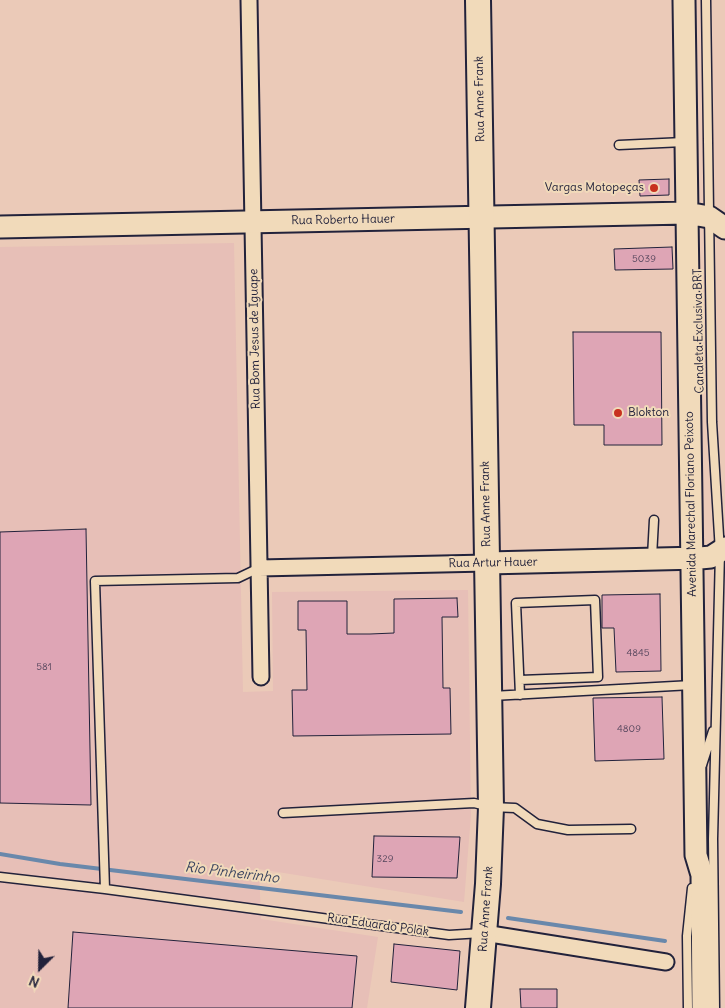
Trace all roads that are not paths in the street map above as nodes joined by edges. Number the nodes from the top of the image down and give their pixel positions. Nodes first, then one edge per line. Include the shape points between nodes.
1 (249, 0) edge
2 (478, 0) edge
3 (684, 0) edge
4 (706, 0) edge
5 (686, 142) junction
6 (619, 145) dead end
7 (687, 213) junction
8 (482, 217) junction
9 (253, 222) junction
10 (717, 223) edge
11 (0, 227) edge
12 (654, 520) dead end
13 (722, 550) edge
14 (692, 558) junction
15 (652, 559) junction
16 (487, 563) junction
17 (260, 568) junction
18 (262, 677) dead end
19 (520, 680) junction
20 (693, 685) junction
21 (520, 695) junction
22 (490, 696) junction
23 (716, 722) junction
24 (695, 791) junction
25 (491, 808) junction
26 (283, 813) dead end
27 (631, 829) dead end
28 (713, 839) junction
29 (696, 872) junction
30 (0, 877) edge
31 (105, 888) junction
32 (696, 908) junction
33 (484, 933) junction
34 (708, 934) junction
35 (666, 962) dead end
36 (478, 1008) edge
37 (688, 1008) edge
38 (703, 1008) edge
39 (715, 1008) edge

1 - 9 street, Rua Bom Jesus de Iguape
2 - 8 main road, Rua Anne Frank
3 - 5 street, Avenida Marechal Floriano Peixoto
4 - 10 lane, Canaleta Exclusiva BRT
5 - 6 lane
5 - 7 street, Avenida Marechal Floriano Peixoto
7 - 8 street, Rua Roberto Hauer
7 - 10 street, Rua Roberto Hauer
7 - 14 street, Avenida Marechal Floriano Peixoto
8 - 9 street, Rua Roberto Hauer
8 - 16 main road, Rua Anne Frank
9 - 11 street, Rua Roberto Hauer
9 - 17 street, Rua Bom Jesus de Iguape
10 - 13 lane, Canaleta Exclusiva BRT via 712,422
12 - 15 lane
13 - 14 street, Rua Artur Hauer via 710,557
13 - 23 lane, Canaleta Exclusiva BRT
14 - 15 street, Rua Artur Hauer
14 - 20 street, Avenida Marechal Floriano Peixoto
15 - 16 street, Rua Artur Hauer
16 - 17 street, Rua Artur Hauer
16 - 22 main road, Rua Anne Frank
17 - 18 street, Rua Bom Jesus de Iguape
17 - 31 lane via 238,578 96,581
19 - 19 lane via 516,603 595,600 598,677
19 - 21 lane
20 - 21 lane
20 - 24 street, Avenida Marechal Floriano Peixoto
21 - 22 lane
22 - 25 main road, Rua Anne Frank
23 - 24 lane, Canaleta Exclusiva BRT
23 - 28 lane, Canaleta Exclusiva BRT
24 - 29 street, Avenida Marechal Floriano Peixoto
25 - 26 lane via 474,803
25 - 27 lane via 515,808 537,824 568,830
25 - 33 main road, Rua Anne Frank
28 - 29 lane, Canaleta Exclusiva BRT
28 - 34 lane, Canaleta Exclusiva BRT
29 - 32 street, Avenida Marechal Floriano Peixoto
30 - 31 lane, Rua Eduardo Polak
31 - 33 lane, Rua Eduardo Polak via 449,935
32 - 34 street, Avenida Marechal Floriano Peixoto
32 - 37 lane via 687,936
33 - 35 street, Rua Eduardo Polak
33 - 36 main road, Rua Anne Frank
34 - 38 street, Avenida Marechal Floriano Peixoto
34 - 39 lane, Canaleta Exclusiva BRT

